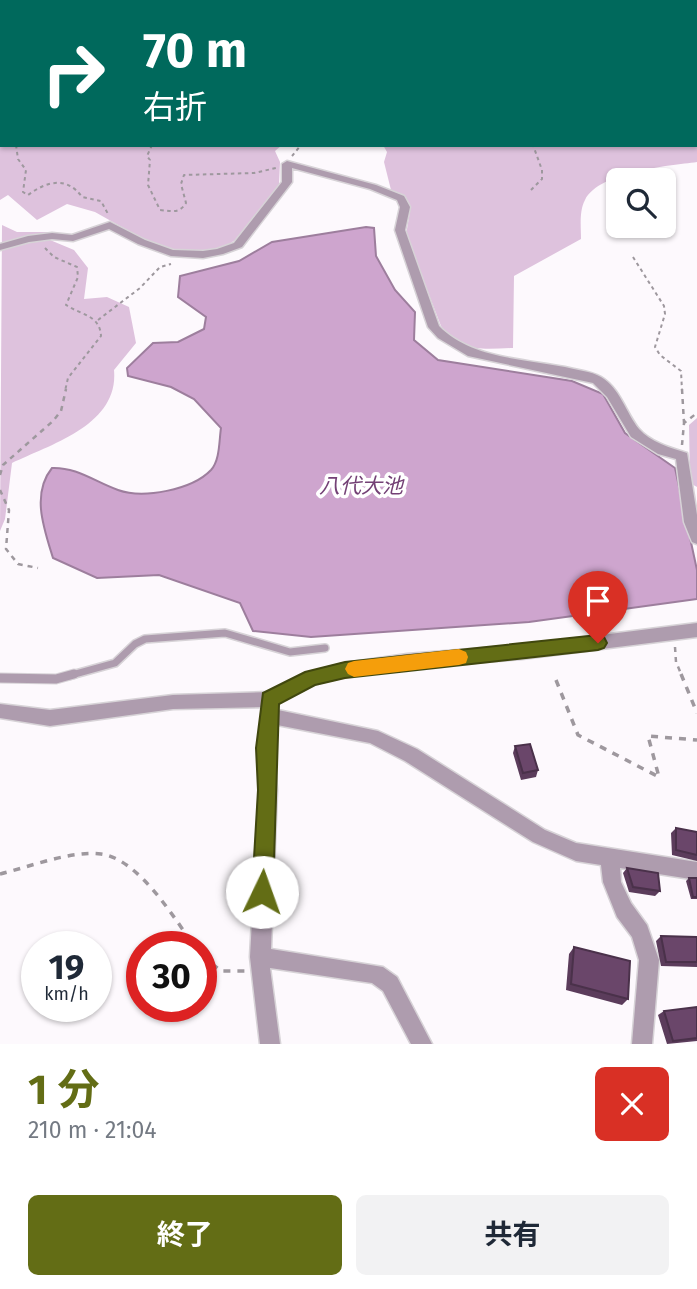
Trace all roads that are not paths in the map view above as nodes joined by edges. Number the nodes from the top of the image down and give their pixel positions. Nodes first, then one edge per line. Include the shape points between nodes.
1 (0, 247) edge
2 (697, 538) edge
3 (697, 630) edge
4 (325, 648) dead end
5 (0, 678) edge
6 (270, 708) junction
7 (0, 711) edge
8 (609, 857) junction
9 (697, 871) edge
10 (260, 964) junction
11 (647, 1042) edge
12 (270, 1044) edge
13 (422, 1044) edge

1 - 2 street via 52,236 73,238 110,225 149,248 171,254 227,250 238,246 287,182 287,164 401,198 405,207 400,230 435,327 459,349 597,380 636,434 663,451 682,456
3 - 6 street via 345,670 312,678
4 - 5 lane via 290,652 225,633 145,639 115,663 56,679
6 - 7 street via 173,702 50,718
6 - 8 street via 372,736 411,755 539,836 576,852
6 - 10 street
8 - 9 street
8 - 11 street via 612,882 640,932 649,960
10 - 12 street
10 - 13 street via 376,974 390,984

